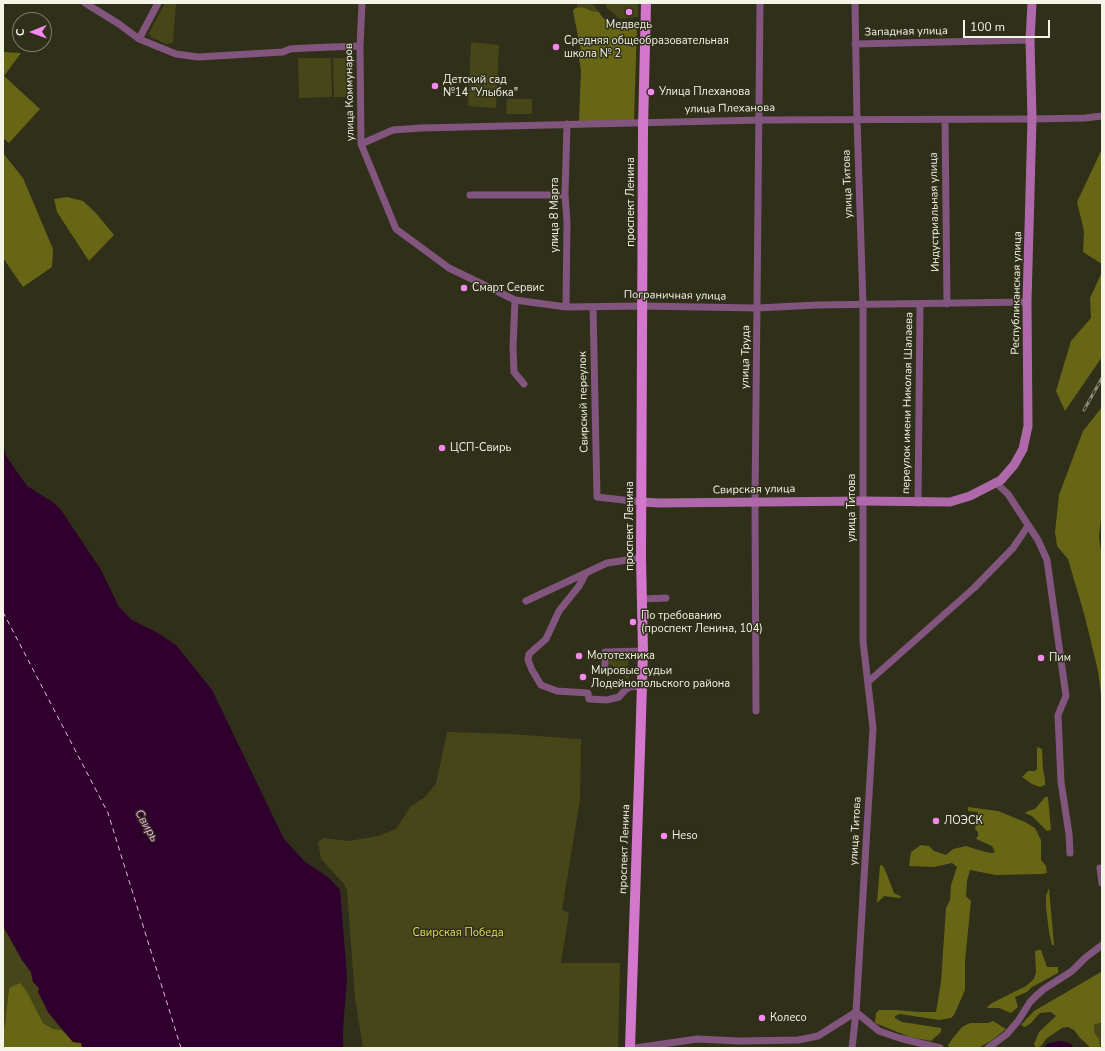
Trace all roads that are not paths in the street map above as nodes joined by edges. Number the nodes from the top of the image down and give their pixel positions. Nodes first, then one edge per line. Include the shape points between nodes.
1 (85, 3) edge
2 (158, 3) edge
3 (362, 3) edge
4 (646, 3) edge
5 (760, 3) edge
6 (855, 3) edge
7 (1032, 3) edge
8 (139, 39) junction
9 (1030, 40) junction
10 (855, 44) junction
11 (360, 46) junction
12 (1102, 116) edge
13 (857, 118) junction
14 (1032, 119) junction
15 (759, 120) junction
16 (945, 120) junction
17 (643, 122) junction
18 (567, 124) junction
19 (361, 144) junction
20 (374, 179) joint
21 (470, 195) dead end
22 (565, 195) junction
23 (515, 300) junction
24 (1027, 302) junction
25 (920, 304) junction
26 (947, 304) junction
27 (863, 305) junction
28 (642, 306) junction
29 (566, 307) junction
30 (593, 307) junction
31 (757, 308) junction
32 (524, 384) dead end
33 (996, 483) junction
34 (597, 497) joint
35 (864, 501) junction
36 (641, 502) junction
37 (755, 502) junction
38 (915, 503) junction
39 (1028, 526) junction
40 (641, 558) junction
41 (586, 572) junction
42 (666, 598) dead end
43 (642, 599) junction
44 (526, 601) dead end
45 (642, 651) junction
46 (605, 666) dead end
47 (868, 682) junction
48 (642, 686) junction
49 (756, 711) dead end
50 (1070, 853) dead end
51 (1100, 868) dead end
52 (1102, 883) edge
53 (1102, 944) edge
54 (856, 1012) junction
55 (630, 1048) edge
56 (635, 1048) edge
57 (852, 1048) edge
58 (940, 1048) edge
59 (988, 1048) edge

1 - 8 street
2 - 8 street
3 - 11 street, улица Коммунаров
4 - 17 main road, проспект Ленина
5 - 15 street, улица Труда
6 - 10 street, улица Титова
7 - 9 street, Республиканская улица
8 - 11 street via 176,54 198,57
9 - 10 street, Западная улица
9 - 14 street, Республиканская улица
10 - 13 street, улица Титова
11 - 19 street, улица Коммунаров
12 - 14 street, улица Плеханова
13 - 15 street, улица Плеханова
13 - 16 street, улица Плеханова
13 - 27 street, улица Титова
14 - 16 street, улица Плеханова
14 - 24 street, Республиканская улица
15 - 17 street, улица Плеханова
15 - 31 street, улица Труда
16 - 26 street, Индустриальная улица
17 - 18 street, улица Плеханова
17 - 28 main road, проспект Ленина
18 - 19 street, улица Плеханова via 393,130
18 - 22 street, улица 8 Марта
19 - 20 street, улица Коммунаров
20 - 23 street, Пограничная улица via 396,229 449,268
21 - 22 street
22 - 29 street, улица 8 Марта
23 - 29 street, Пограничная улица
23 - 32 street via 512,347 514,372
24 - 26 street, Пограничная улица
24 - 33 street, Республиканская улица via 1028,426 1023,449 1014,465
25 - 26 street, Пограничная улица
25 - 27 street, Пограничная улица
25 - 38 street, переулок имени Николая Шалаева
27 - 31 street, Пограничная улица
27 - 35 street, улица Титова
28 - 30 street, Пограничная улица
28 - 31 street, Пограничная улица
28 - 36 main road, проспект Ленина
29 - 30 street, Пограничная улица
30 - 34 street, Свирский переулок
31 - 37 street, улица Труда
33 - 38 street, Республиканская улица via 970,496 950,502
33 - 39 street via 1008,494
34 - 36 street, Свирская улица
35 - 37 street, Свирская улица
35 - 38 street, Свирская улица
35 - 47 street, улица Титова via 863,641
36 - 37 street, Свирская улица
36 - 40 main road, проспект Ленина
37 - 49 street, улица Труда
39 - 47 street via 1013,548 974,588
39 - 50 street via 1047,560 1066,696 1058,715 1061,782
40 - 41 street via 607,563
40 - 43 main road, проспект Ленина
41 - 44 street
41 - 48 street via 579,586 559,611 546,639 529,654 528,660 532,670 541,685 557,691 588,693 589,699 607,700 619,697 630,687
42 - 43 street
43 - 45 main road, проспект Ленина
45 - 46 street via 605,652
45 - 48 main road, проспект Ленина
47 - 54 street, улица Титова via 873,728
48 - 55 main road, проспект Ленина
51 - 52 street
53 - 59 street via 1072,971 1037,995 1007,1034
54 - 56 street via 818,1036 798,1040 697,1039
54 - 57 street, улица Титова
54 - 58 street via 878,1031

